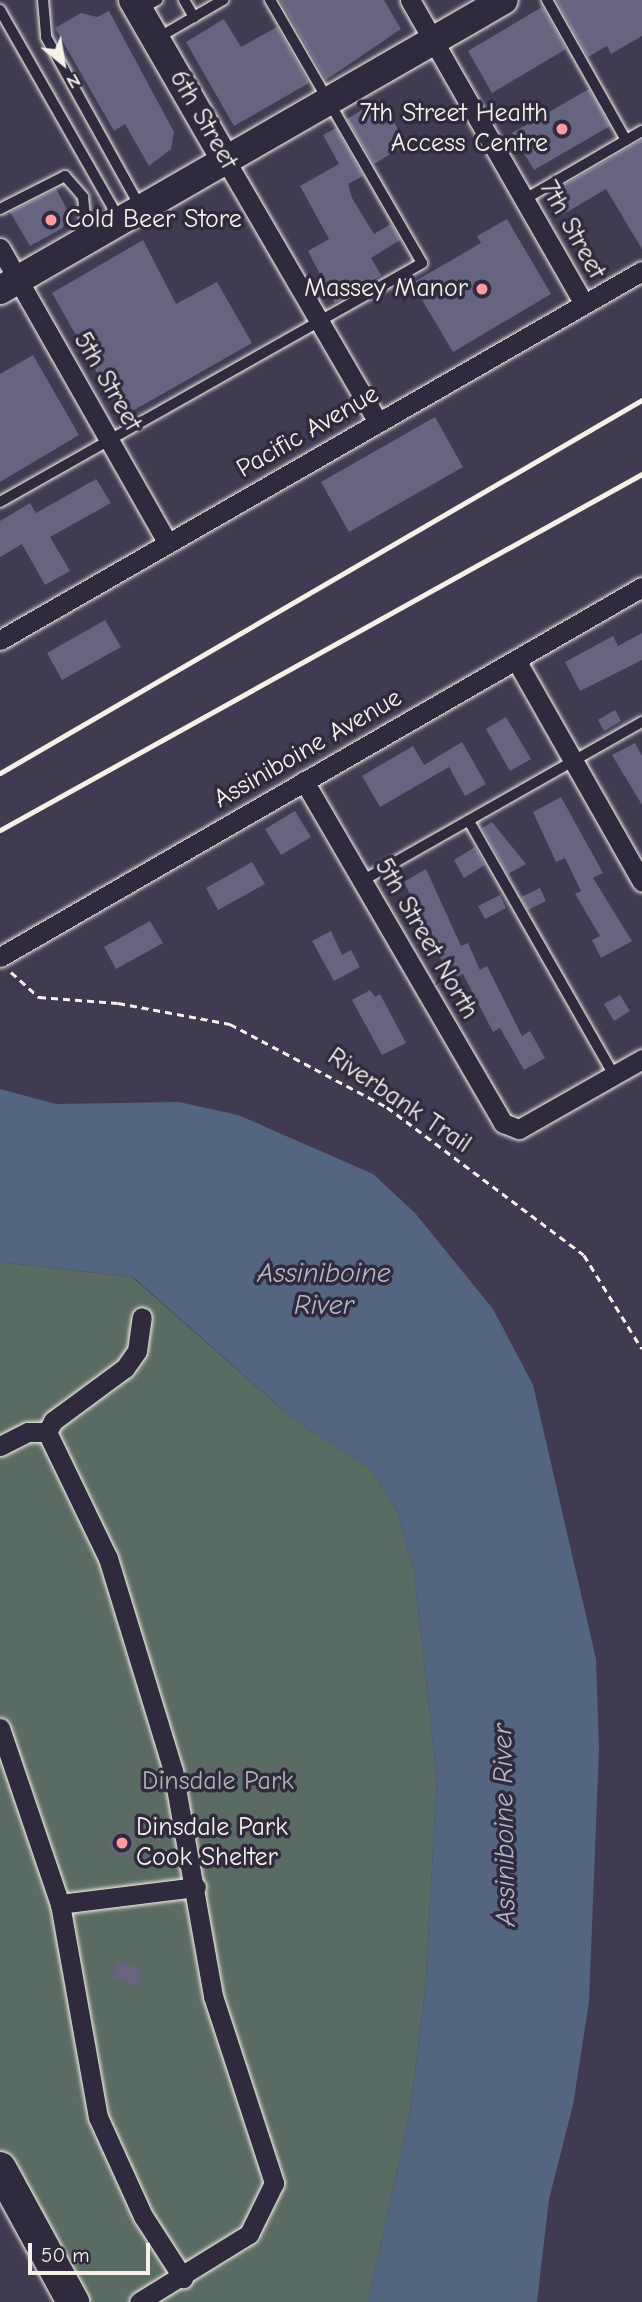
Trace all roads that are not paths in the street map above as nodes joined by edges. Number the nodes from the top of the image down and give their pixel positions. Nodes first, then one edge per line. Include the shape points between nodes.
1 (43, 0) edge
2 (184, 0) edge
3 (223, 0) edge
4 (270, 0) edge
5 (410, 0) edge
6 (504, 0) edge
7 (547, 0) edge
8 (143, 3) edge
9 (0, 10) edge
10 (194, 17) junction
11 (156, 39) junction
12 (433, 41) junction
13 (329, 101) junction
14 (642, 131) edge
15 (626, 140) junction
16 (226, 161) junction
17 (525, 199) junction
18 (0, 209) edge
19 (131, 215) junction
20 (87, 240) junction
21 (0, 248) edge
22 (642, 271) edge
23 (9, 285) edge
24 (584, 304) junction
25 (319, 321) junction
26 (378, 422) junction
27 (109, 439) junction
28 (0, 502) edge
29 (167, 542) junction
30 (642, 587) edge
31 (0, 640) edge
32 (516, 660) junction
33 (642, 722) edge
34 (574, 762) junction
35 (304, 781) junction
36 (469, 821) junction
37 (362, 881) junction
38 (642, 882) edge
39 (1, 957) edge
40 (642, 1059) edge
41 (614, 1075) junction
42 (142, 1317) dead end
43 (47, 1433) junction
44 (0, 1446) edge
45 (0, 1728) edge
46 (195, 1887) junction
47 (60, 1904) junction
48 (0, 2168) edge
49 (183, 2278) junction
50 (74, 2302) edge
51 (139, 2302) edge

1 - 19 lane via 46,37
2 - 10 lane
3 - 10 lane
4 - 13 lane
5 - 12 street, 7th Street
6 - 12 street
7 - 15 lane
8 - 11 street, 6th Street
9 - 19 lane
10 - 11 lane
11 - 16 street, 6th Street
12 - 13 street
12 - 17 street, 7th Street
13 - 16 street
13 - 25 lane via 422,262
14 - 15 lane
15 - 17 lane
16 - 19 street
16 - 25 street, 6th Street
17 - 24 street, 7th Street
18 - 20 lane via 65,176 83,197
19 - 20 street
20 - 23 street
21 - 23 street, 5th Street
22 - 24 street, Pacific Avenue
23 - 27 street, 5th Street
24 - 26 street, Pacific Avenue
25 - 26 street, 6th Street
25 - 27 lane
26 - 29 street, Pacific Avenue
27 - 28 lane
27 - 29 street, 5th Street
29 - 31 street, Pacific Avenue
30 - 32 street, Assiniboine Avenue
32 - 34 street
32 - 35 street, Assiniboine Avenue
33 - 34 lane
34 - 36 lane
34 - 38 street
35 - 37 street, 5th Street North
35 - 39 street, Assiniboine Avenue
36 - 37 lane
36 - 41 lane
37 - 41 street, 5th Street North via 503,1123 519,1129
40 - 41 street
42 - 43 street via 136,1351 125,1368 52,1421
43 - 44 street via 28,1432
43 - 46 street via 108,1558 173,1771
45 - 47 street
46 - 47 street
46 - 49 street via 213,1996 274,2183 249,2234
47 - 49 street via 98,2117 143,2216
48 - 50 main road
49 - 51 street

